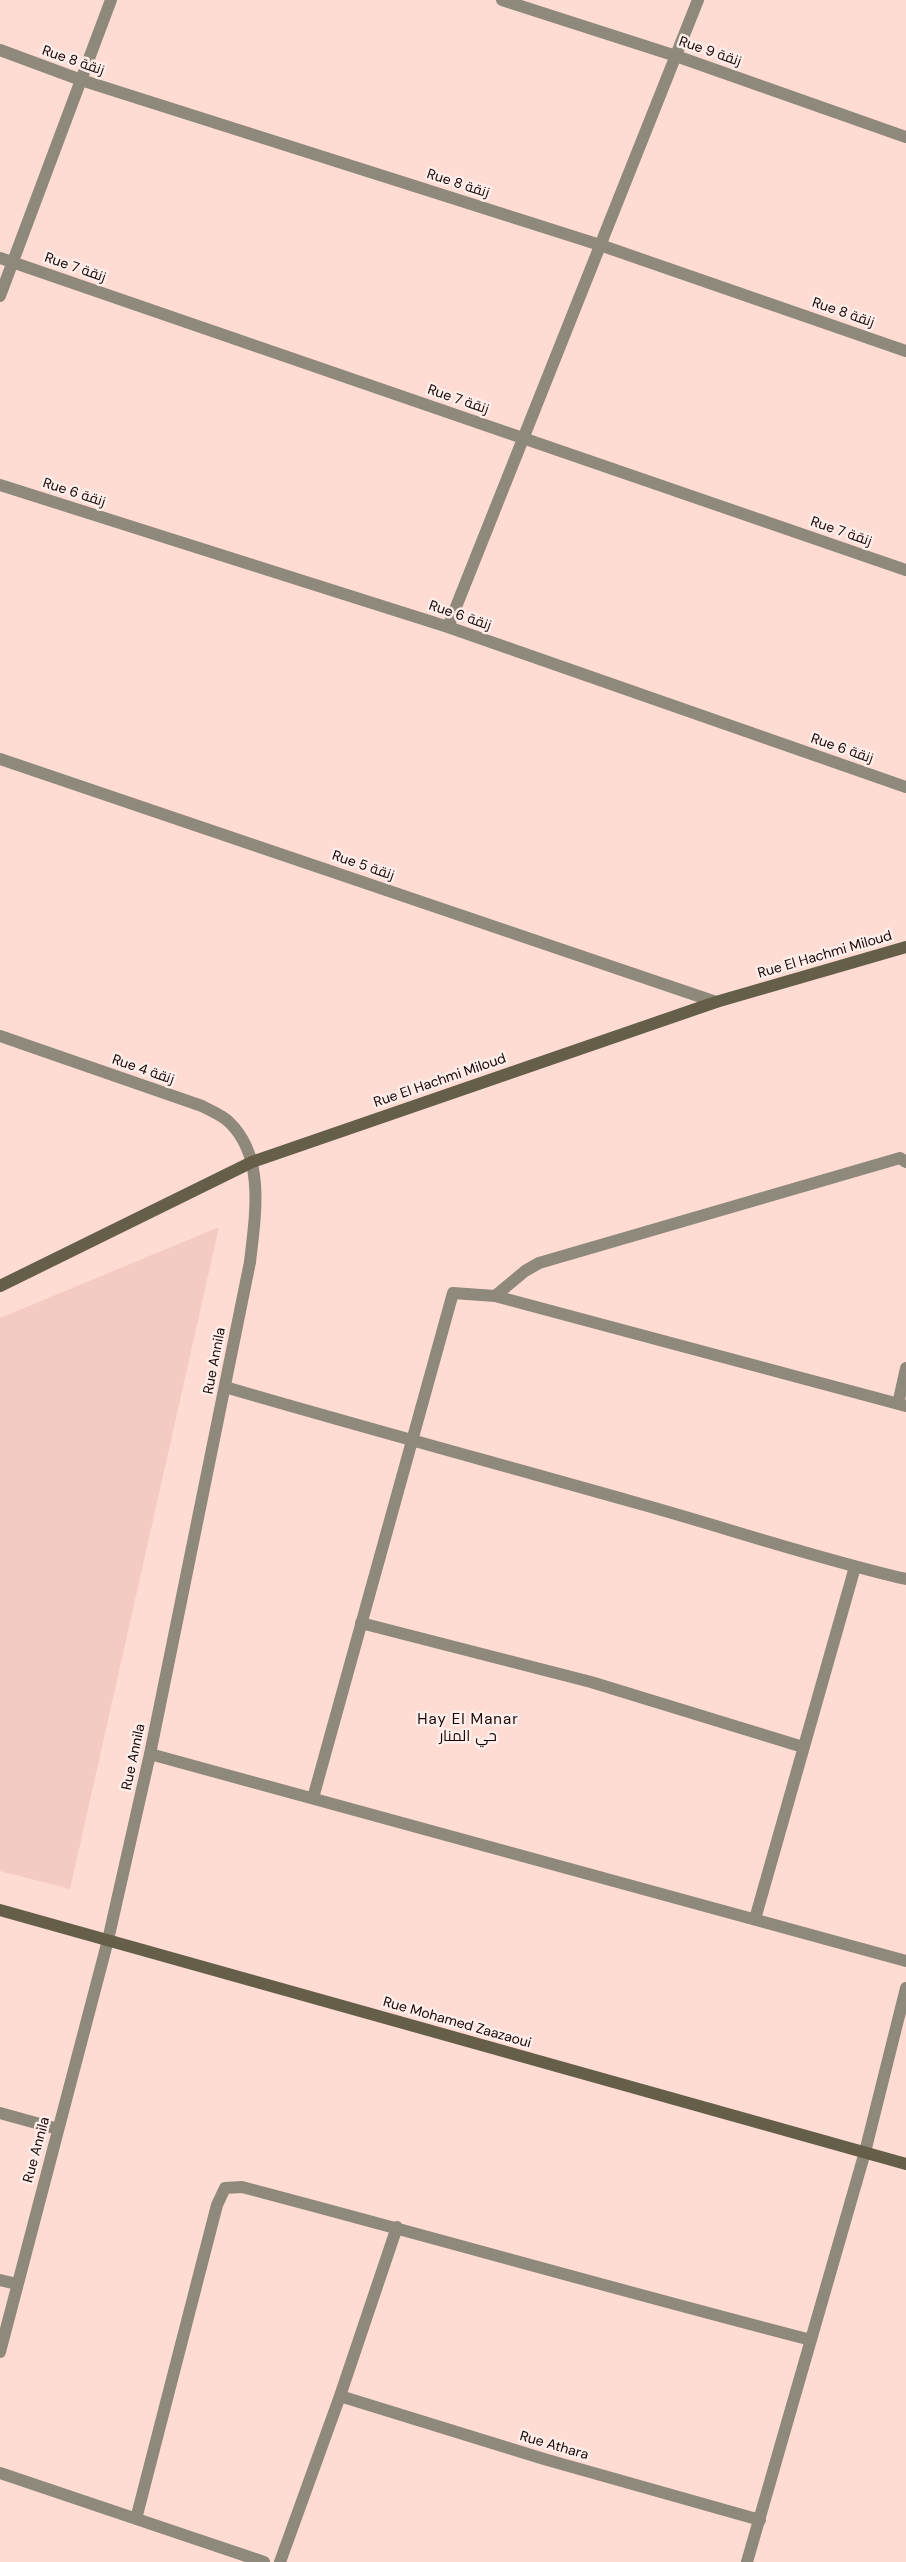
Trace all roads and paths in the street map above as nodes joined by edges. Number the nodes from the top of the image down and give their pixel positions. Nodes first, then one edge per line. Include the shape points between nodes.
1 (111, 0) edge
2 (502, 0) edge
3 (698, 0) edge
4 (0, 50) edge
5 (676, 56) junction
6 (81, 80) junction
7 (906, 137) edge
8 (600, 245) junction
9 (0, 258) edge
10 (12, 262) junction
11 (0, 296) edge
12 (906, 351) edge
13 (524, 438) junction
14 (0, 485) edge
15 (906, 570) edge
16 (448, 627) junction
17 (0, 759) edge
18 (906, 787) edge
19 (906, 947) edge
20 (716, 1002) junction
21 (0, 1036) edge
22 (252, 1162) junction
23 (906, 1162) edge
24 (0, 1286) edge
25 (495, 1296) junction
26 (906, 1368) edge
27 (225, 1387) junction
28 (902, 1405) edge
29 (410, 1441) junction
30 (855, 1567) junction
31 (906, 1579) edge
32 (360, 1622) junction
33 (803, 1747) junction
34 (150, 1754) junction
35 (313, 1798) junction
36 (0, 1910) edge
37 (755, 1920) junction
38 (108, 1940) junction
39 (906, 1961) edge
40 (906, 1988) edge
41 (0, 2112) edge
42 (58, 2128) junction
43 (866, 2152) junction
44 (906, 2164) edge
45 (397, 2227) junction
46 (0, 2280) edge
47 (17, 2284) junction
48 (811, 2340) junction
49 (0, 2352) edge
50 (340, 2396) junction
51 (0, 2473) edge
52 (136, 2519) junction
53 (760, 2520) junction
54 (264, 2562) edge
55 (280, 2562) edge
56 (747, 2562) edge

1 - 6 street
2 - 5 street, Rue 9 زنقة
3 - 5 street
4 - 6 street, Rue 8 زنقة
5 - 7 street, Rue 9 زنقة
5 - 8 street
6 - 8 street, Rue 8 زنقة
6 - 10 street
8 - 12 street, Rue 8 زنقة
8 - 13 street
9 - 10 street, Rue 7 زنقة
10 - 11 street
10 - 13 street, Rue 7 زنقة
13 - 15 street, Rue 7 زنقة
13 - 16 street
14 - 16 street, Rue 6 زنقة
16 - 18 street, Rue 6 زنقة
17 - 20 street, Rue 5 زنقة
19 - 20 street, Rue El Hachmi Miloud
20 - 22 street, Rue El Hachmi Miloud
21 - 22 street, Rue 4 زنقة via 202,1106 227,1120 240,1133
22 - 24 street, Rue El Hachmi Miloud
22 - 27 street, Rue Annila via 256,1206 250,1262
23 - 25 street via 900,1158 539,1263 525,1270
25 - 28 street
25 - 29 street via 453,1293
26 - 28 street
27 - 29 street
27 - 34 street, Rue Annila
29 - 30 street
29 - 32 street
30 - 31 street
30 - 33 street
32 - 33 street via 591,1682
32 - 35 street
33 - 37 street
34 - 35 street
34 - 38 street, Rue Annila
35 - 37 street
36 - 38 street, Rue Mohamed Zaazaoui
37 - 39 street
38 - 42 street, Rue Annila
38 - 43 street, Rue Mohamed Zaazaoui
40 - 43 street
41 - 42 street
42 - 47 street, Rue Annila
43 - 44 street, Rue Mohamed Zaazaoui
43 - 48 street
45 - 48 street via 606,2287
45 - 50 street
45 - 52 street via 242,2187 225,2188 217,2204
46 - 47 street
47 - 49 street, Rue Annila
48 - 53 street
50 - 53 street, Rue Athara via 544,2459
50 - 55 street
51 - 52 street
52 - 54 street
53 - 56 street

